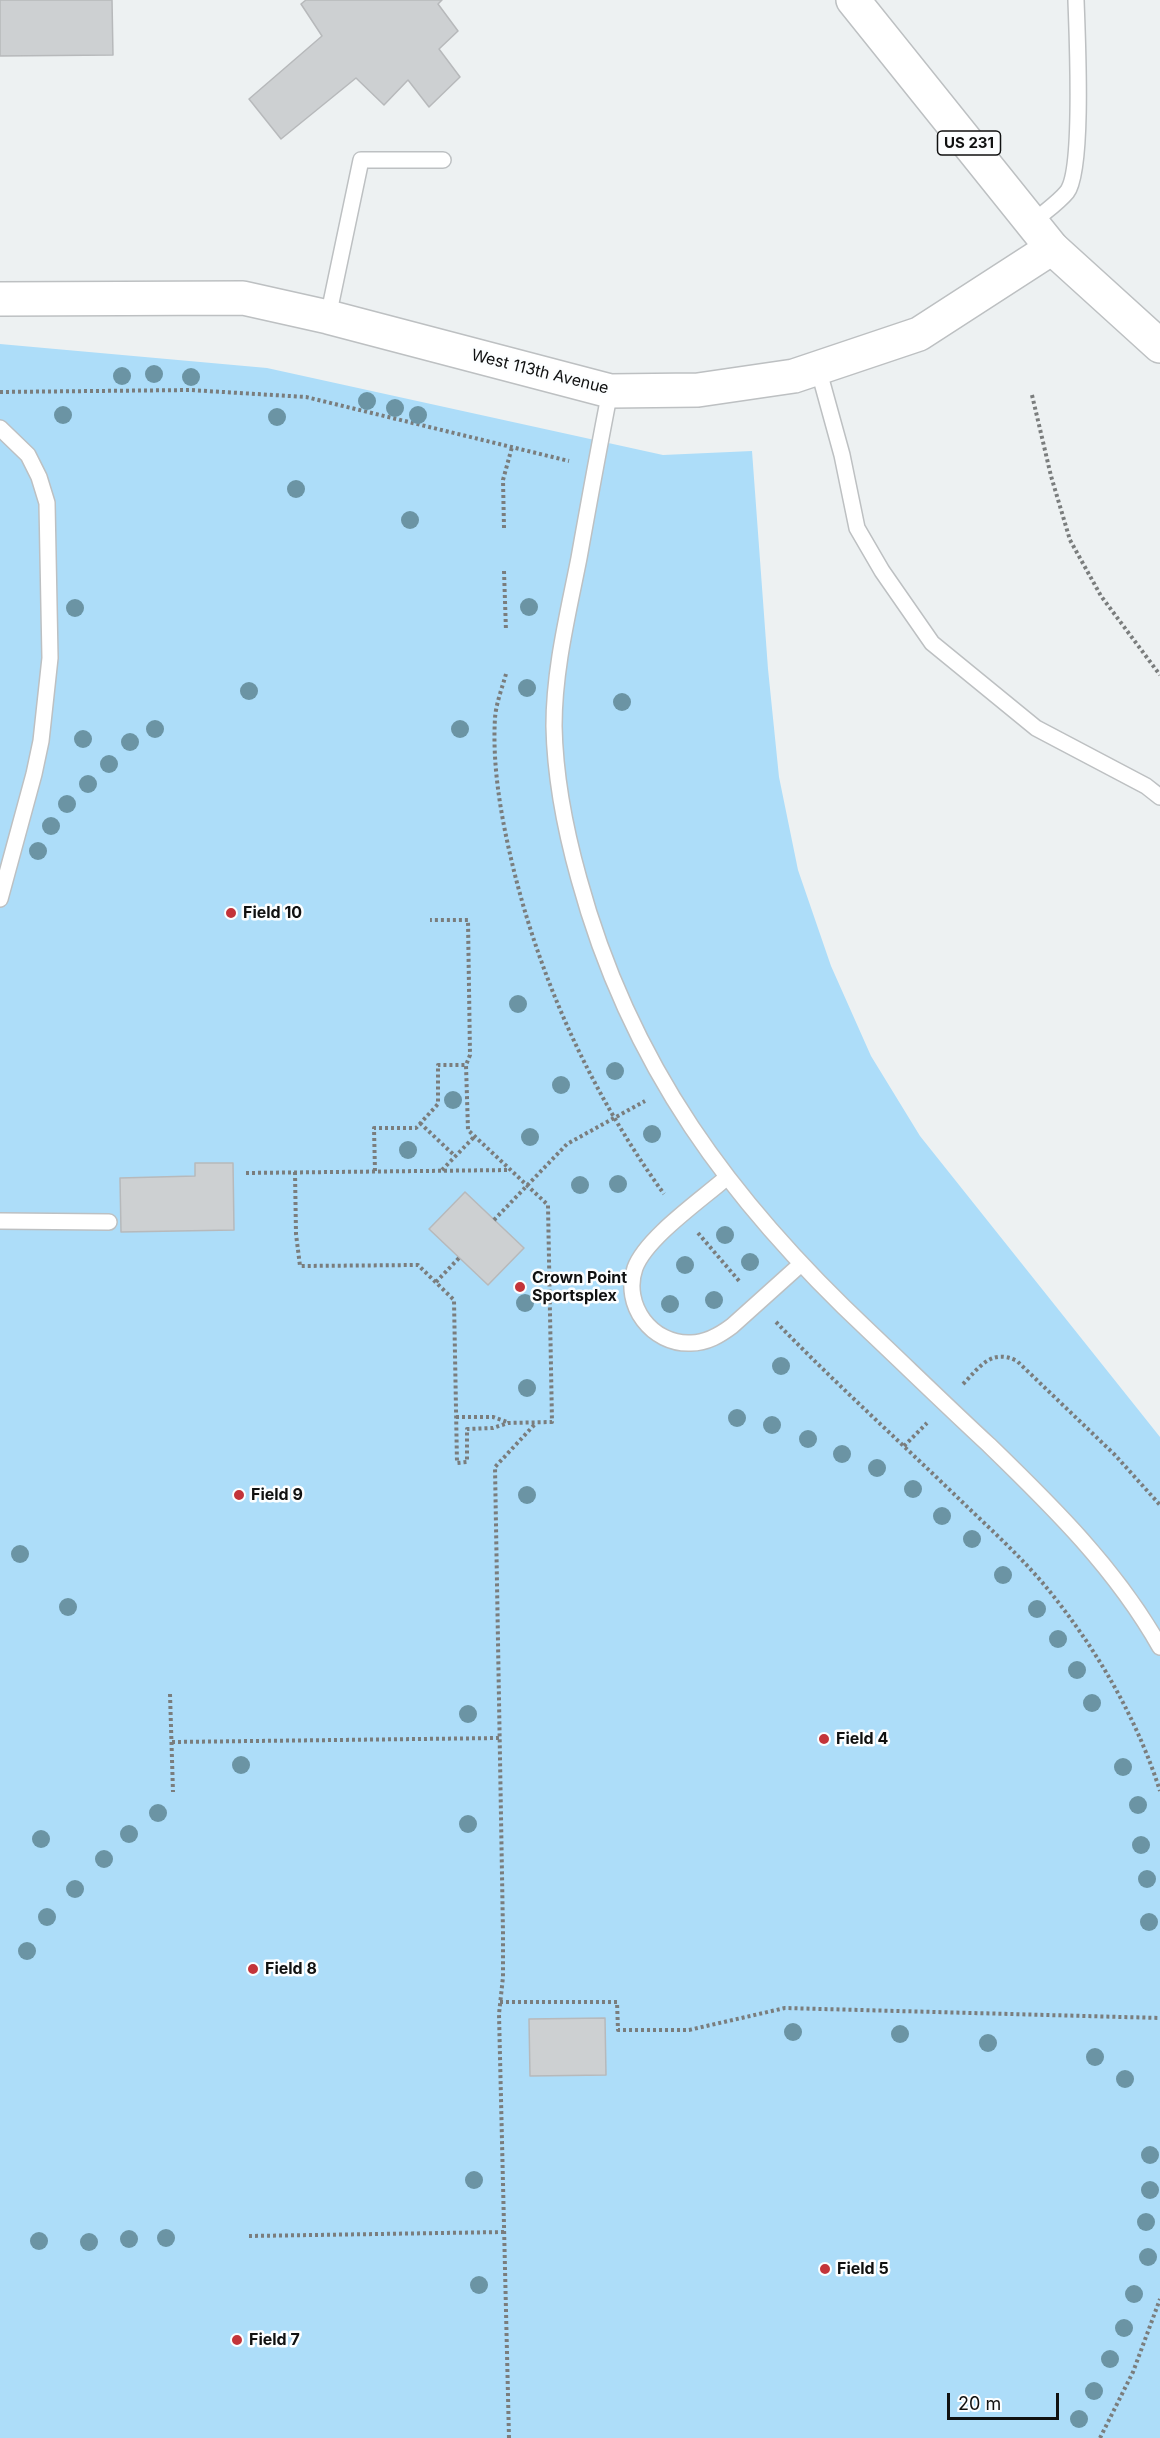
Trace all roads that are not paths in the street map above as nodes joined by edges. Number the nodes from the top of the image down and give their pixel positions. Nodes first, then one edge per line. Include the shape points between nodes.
1 (853, 0) edge
2 (1076, 0) edge
3 (443, 160) dead end
4 (1032, 223) junction
5 (1052, 248) junction
6 (0, 299) edge
7 (328, 317) junction
8 (1160, 346) edge
9 (818, 368) junction
10 (610, 391) junction
11 (0, 428) edge
12 (1160, 797) edge
13 (0, 899) edge
14 (726, 1178) junction
15 (0, 1221) edge
16 (109, 1222) dead end
17 (801, 1264) junction
18 (1160, 1647) edge

1 - 4 street, US 231
2 - 4 lane via 1079,100 1068,191
3 - 7 lane via 361,160
4 - 5 street, US 231
5 - 8 street, US 231
5 - 9 street, West 113th Avenue via 919,334
6 - 7 street, West 113th Avenue via 243,298
7 - 10 street, West 113th Avenue
9 - 10 street, West 113th Avenue via 794,376 698,390
9 - 12 lane via 857,528 932,643 1036,728
10 - 14 lane via 560,653 554,726 559,794 588,914 611,977 666,1089
11 - 13 lane via 28,455 47,503 50,658 34,774
14 - 17 lane
14 - 17 lane via 640,1257 632,1283 633,1298 645,1325 675,1342 706,1341 732,1326
15 - 16 lane
17 - 18 lane via 1067,1522 1111,1572

